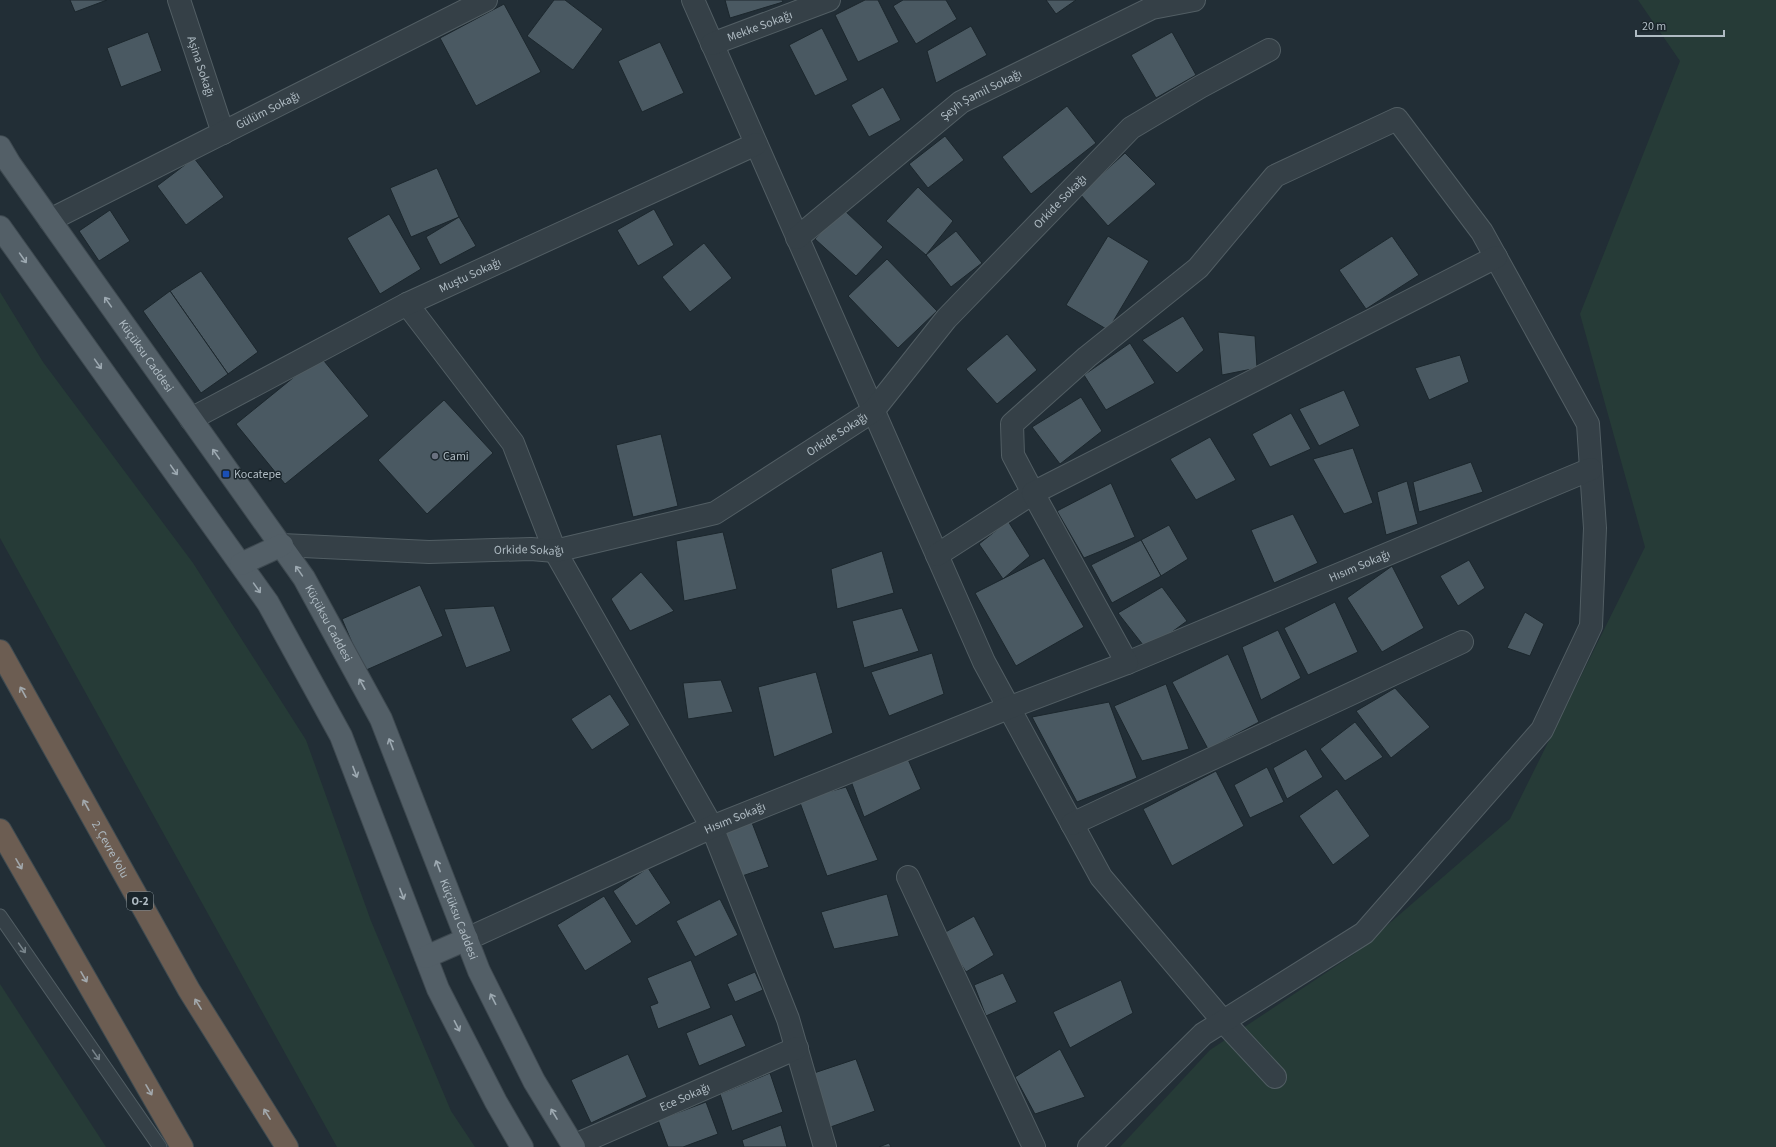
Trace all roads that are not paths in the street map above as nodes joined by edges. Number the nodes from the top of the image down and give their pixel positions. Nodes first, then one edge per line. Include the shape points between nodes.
1 (179, 0) edge
2 (486, 0) edge
3 (693, 0) edge
4 (829, 0) edge
5 (1194, 0) edge
6 (712, 44) junction
7 (1268, 50) dead end
8 (223, 133) junction
9 (756, 144) junction
10 (0, 147) edge
11 (50, 220) junction
12 (0, 227) edge
13 (797, 238) junction
14 (1496, 257) junction
15 (407, 304) junction
16 (873, 411) junction
17 (191, 419) junction
18 (1591, 469) junction
19 (1033, 493) junction
20 (282, 545) junction
21 (555, 551) junction
22 (937, 555) junction
23 (240, 564) junction
24 (1462, 642) dead end
25 (0, 651) edge
26 (1127, 663) junction
27 (1008, 708) junction
28 (1072, 824) junction
29 (712, 827) junction
30 (0, 830) edge
31 (908, 877) dead end
32 (0, 916) edge
33 (467, 939) junction
34 (426, 957) junction
35 (1222, 1022) junction
36 (797, 1048) junction
37 (1275, 1077) dead end
38 (573, 1146) edge
39 (160, 1147) edge
40 (182, 1147) edge
41 (287, 1147) edge
42 (522, 1147) edge
43 (825, 1147) edge
44 (1034, 1147) edge
45 (1089, 1147) edge

1 - 8 street, Aşina Sokağı
2 - 8 street, Gülüm Sokağı
3 - 6 street
4 - 6 street, Mekke Sokağı
5 - 13 street, Şeyh Şamil Sokağı via 1152,8 961,102
6 - 9 street
7 - 16 street, Orkide Sokağı via 1131,128 946,319
8 - 11 street, Gülüm Sokağı
9 - 13 street
9 - 15 street, Muştu Sokağı
10 - 11 main road, Küçüksu Caddesi
17 -> 11 main road, Küçüksu Caddesi
12 -> 23 main road
13 - 16 street
14 - 18 street via 1588,424
14 - 19 street
14 - 19 street via 1482,232 1397,119 1275,176 1198,268 1088,357 1012,424 1013,455
15 - 17 street, Muştu Sokağı
15 - 21 street via 512,443
16 - 21 street, Orkide Sokağı via 715,513
16 - 22 street
20 -> 17 main road, Küçüksu Caddesi
18 - 26 street, Hısım Sokağı
18 - 35 street via 1595,528 1591,626 1542,730 1364,933
19 - 22 street
19 - 26 street
20 - 21 street, Orkide Sokağı via 429,552 531,549
20 - 23 main road
33 -> 20 main road, Küçüksu Caddesi via 381,719 304,578
21 - 29 street
22 - 27 street via 984,662
23 -> 34 main road via 268,603 341,736
24 - 28 street
41 -> 25 highway, 2. Çevre Yolu / O-2 via 189,990
26 - 27 street, Hısım Sokağı
27 - 28 street
27 - 29 street, Hısım Sokağı
28 - 35 street via 1101,877
29 - 33 street, Hısım Sokağı
29 - 36 street via 788,1018
30 -> 40 highway
31 - 44 street
32 -> 39 lane
33 - 34 main road
38 -> 33 main road, Küçüksu Caddesi via 534,1081 479,971
34 -> 42 main road via 438,989
35 - 37 street
35 - 45 street via 1203,1034
36 - 38 street, Ece Sokağı
36 - 43 street

